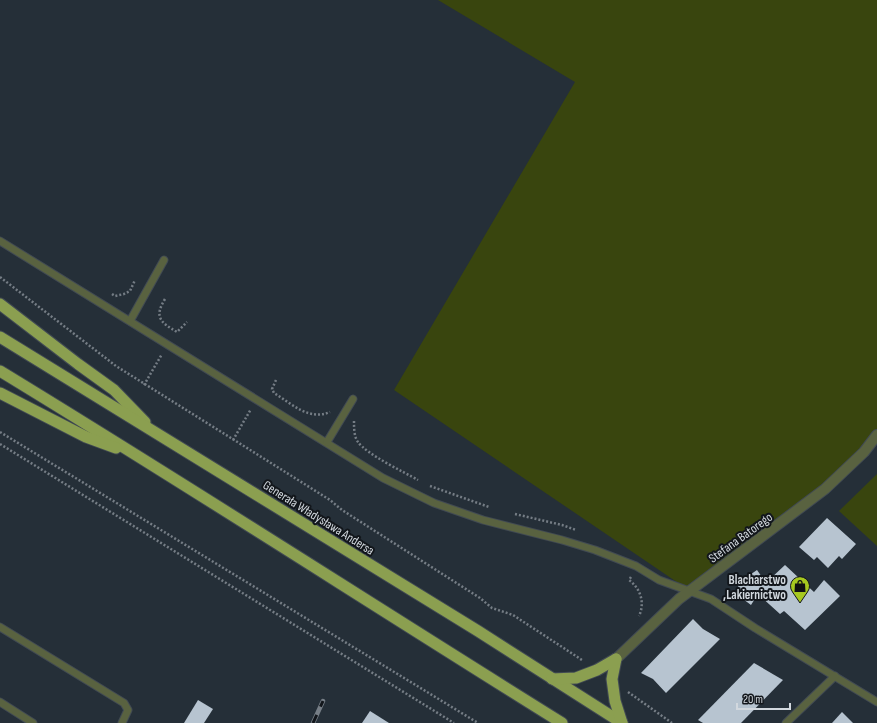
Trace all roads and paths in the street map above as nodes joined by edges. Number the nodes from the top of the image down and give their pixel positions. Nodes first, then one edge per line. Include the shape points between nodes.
1 (0, 241) edge
2 (164, 260) dead end
3 (0, 277) edge
4 (135, 280) dead end
5 (108, 292) dead end
6 (165, 298) dead end
7 (0, 304) edge
8 (130, 321) junction
9 (187, 322) dead end
10 (0, 337) edge
11 (167, 344) junction
12 (0, 371) edge
13 (276, 380) dead end
14 (144, 385) junction
15 (0, 393) edge
16 (353, 399) dead end
17 (257, 400) junction
18 (334, 410) dead end
19 (354, 419) dead end
20 (0, 432) edge
21 (157, 434) junction
22 (877, 435) edge
23 (232, 440) junction
24 (327, 442) junction
25 (0, 444) edge
26 (137, 455) junction
27 (419, 480) dead end
28 (426, 484) dead end
29 (491, 508) dead end
30 (514, 514) dead end
31 (583, 532) dead end
32 (636, 566) junction
33 (690, 591) junction
34 (638, 619) dead end
35 (0, 627) edge
36 (616, 660) junction
37 (586, 663) dead end
38 (835, 676) junction
39 (552, 679) junction
40 (628, 691) dead end
41 (0, 702) edge
42 (877, 702) edge
43 (33, 723) edge
44 (122, 723) edge
45 (454, 723) edge
46 (478, 723) edge
47 (562, 723) edge
48 (622, 723) edge
49 (672, 723) edge
50 (786, 723) edge

1 - 8 lane
2 - 8 lane
3 - 14 path
4 - 5 path via 130,291 124,294 115,296
6 - 9 path via 159,309 163,324 177,332
7 - 21 highway via 114,390
8 - 11 lane
10 - 21 highway, Generała Władysława Andersa
11 - 14 path
11 - 17 lane
12 - 26 highway
13 - 18 path via 272,389 274,393 308,414 325,414
14 - 23 path
15 - 26 highway via 86,437
16 - 24 lane
17 - 23 path
17 - 24 lane
19 - 27 path via 358,442 365,450
20 - 46 path
21 - 39 highway, Generała Władysława Andersa
22 - 33 street, Stefana Batorego via 864,452 825,489
23 - 37 path via 330,500 492,608 513,615
24 - 32 lane via 383,478 434,503 484,520 595,550
25 - 45 path
26 - 47 highway
28 - 29 path
30 - 31 path
32 - 33 lane via 659,580
32 - 34 path via 629,580 639,593 642,604
33 - 36 street, Stefana Batorego
33 - 38 lane via 711,599
35 - 44 lane via 124,703 128,710
36 - 39 highway via 576,678
36 - 48 highway via 612,679
38 - 42 lane
38 - 50 lane
39 - 48 highway, Generała Władysława Andersa
40 - 49 path
41 - 43 lane

